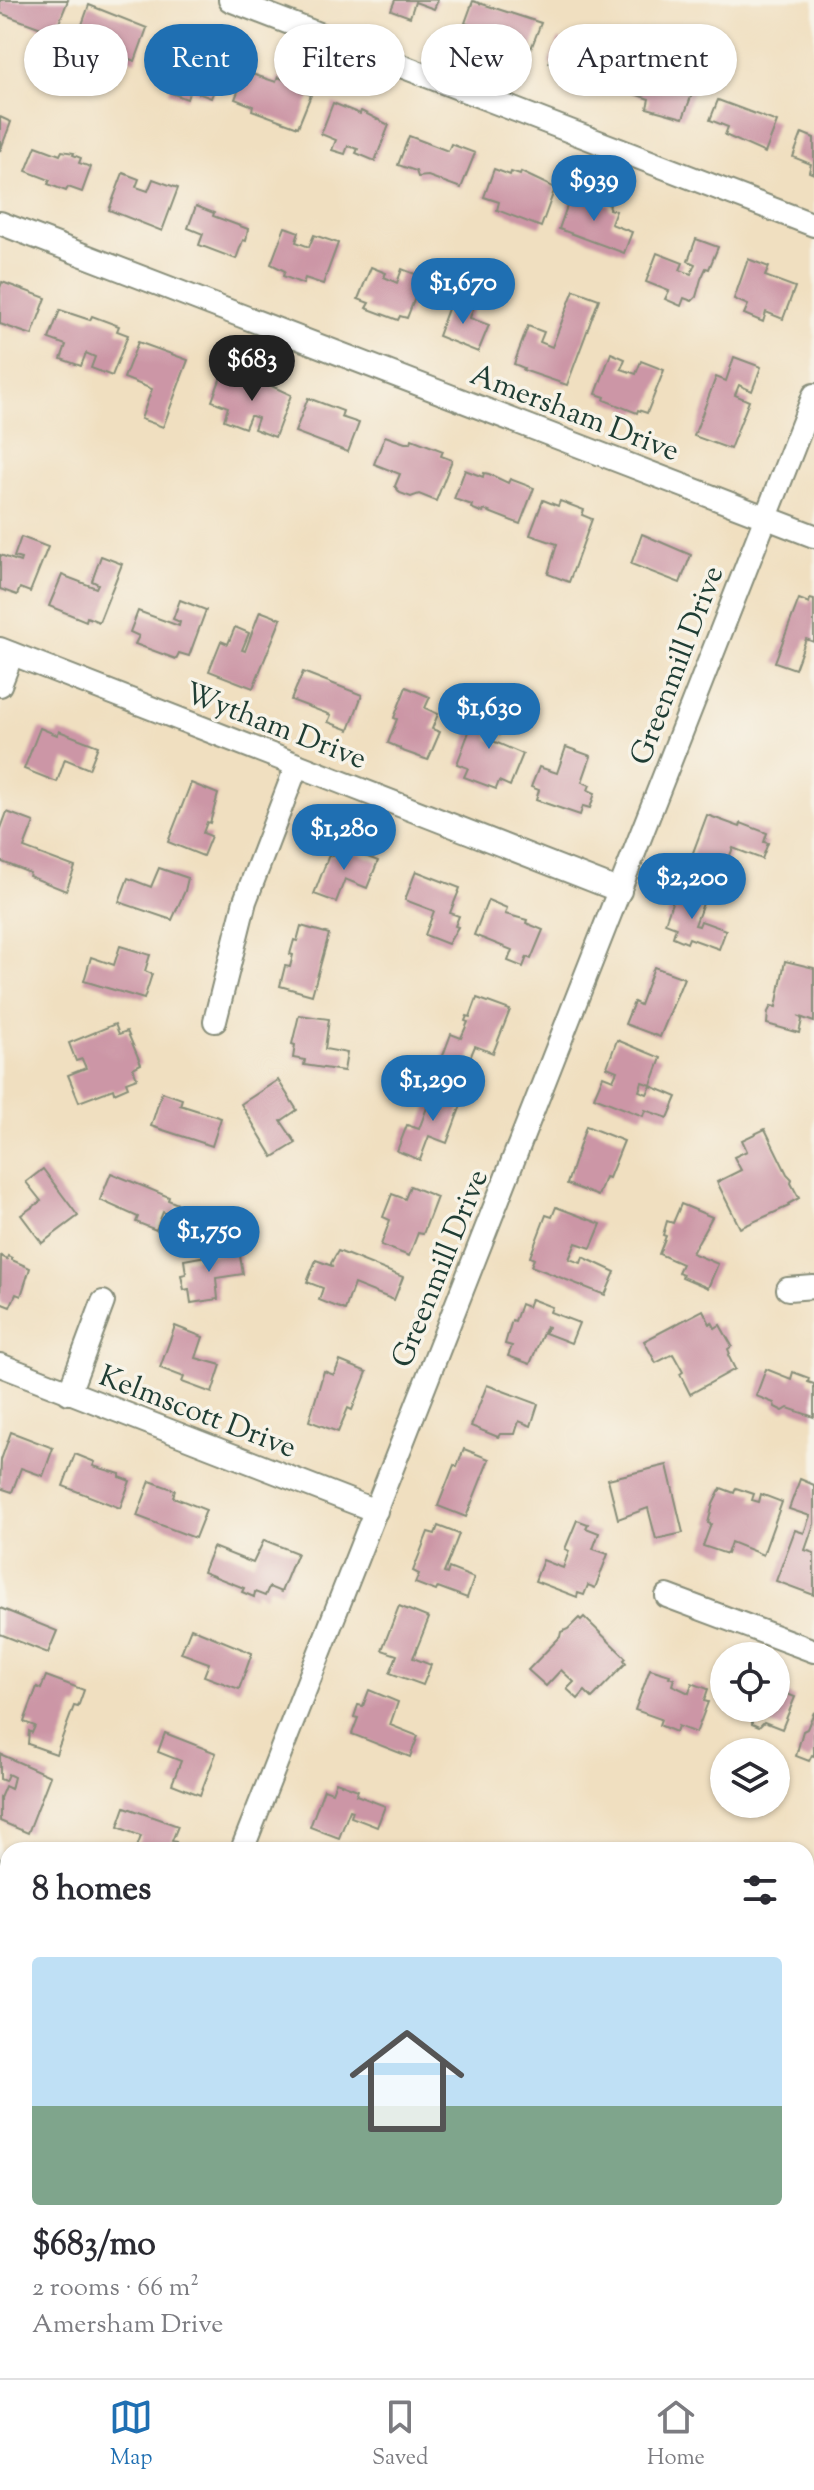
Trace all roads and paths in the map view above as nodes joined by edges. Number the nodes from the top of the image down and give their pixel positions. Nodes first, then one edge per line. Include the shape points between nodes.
1 (230, 0) edge
2 (0, 223) edge
3 (814, 225) edge
4 (814, 395) edge
5 (766, 517) junction
6 (814, 536) edge
7 (6, 651) edge
8 (0, 685) edge
9 (297, 765) junction
10 (620, 891) junction
11 (215, 1021) dead end
12 (814, 1287) edge
13 (788, 1289) dead end
14 (103, 1302) dead end
15 (0, 1365) edge
16 (69, 1393) junction
17 (376, 1511) junction
18 (667, 1596) dead end
19 (814, 1651) edge
20 (245, 1842) edge

1 - 3 street
2 - 5 street, Amersham Drive
4 - 5 street, Greenmill Drive
5 - 6 street, Amersham Drive
5 - 10 street, Greenmill Drive
7 - 8 street
7 - 9 street, Wytham Drive
9 - 10 street, Wytham Drive
9 - 11 street via 245,901
10 - 17 street, Greenmill Drive
12 - 13 street
14 - 16 street
15 - 16 street, Kelmscott Drive
16 - 17 street, Kelmscott Drive
17 - 20 street, Greenmill Drive
18 - 19 street

